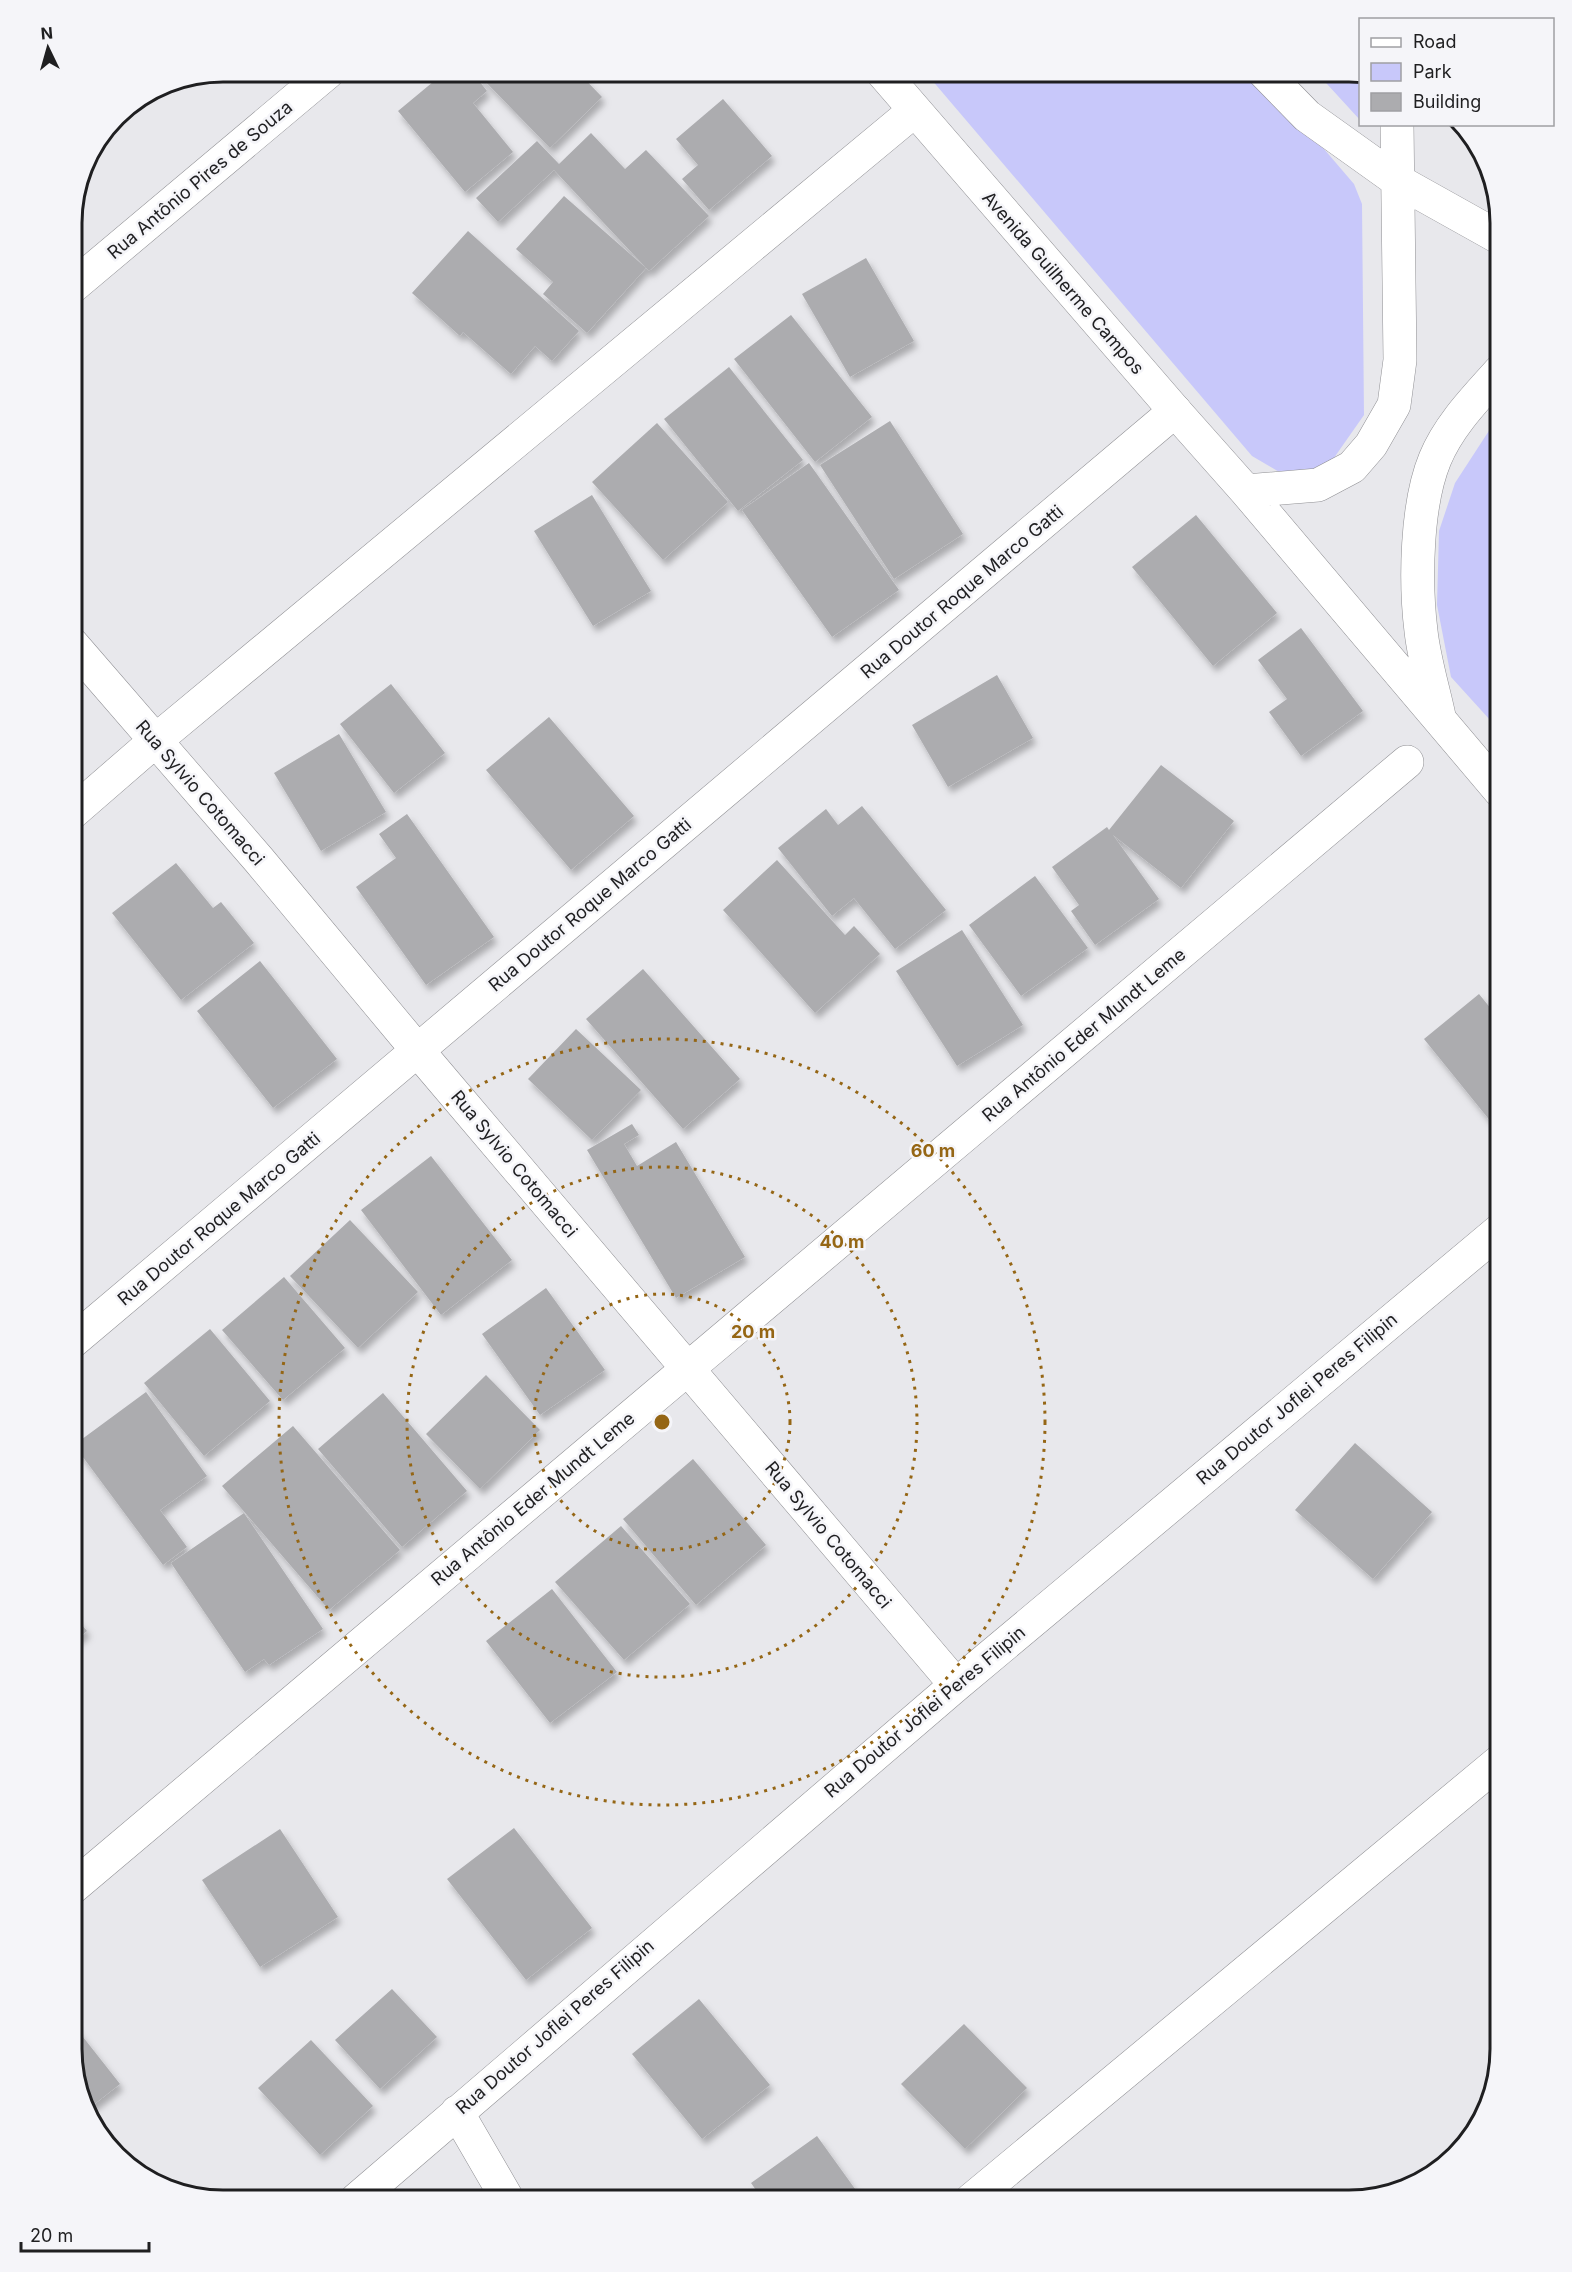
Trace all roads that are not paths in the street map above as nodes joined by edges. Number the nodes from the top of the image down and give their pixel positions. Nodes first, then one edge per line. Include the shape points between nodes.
1 (316, 82) edge
2 (891, 83) edge
3 (1275, 83) edge
4 (914, 111) junction
5 (1397, 126) edge
6 (1398, 181) junction
7 (1490, 234) edge
8 (83, 278) edge
9 (1490, 383) edge
10 (1175, 411) junction
11 (1246, 491) junction
12 (83, 657) edge
13 (1440, 721) junction
14 (154, 741) junction
15 (1407, 762) dead end
16 (1490, 779) edge
17 (83, 804) edge
18 (418, 1051) junction
19 (1490, 1238) edge
20 (82, 1333) edge
21 (687, 1369) junction
22 (956, 1685) junction
23 (1490, 1769) edge
24 (82, 1879) edge
25 (457, 2112) junction
26 (368, 2189) edge
27 (502, 2189) edge
28 (983, 2190) edge

1 - 8 street, Rua Antônio Pires de Souza
2 - 4 street, Avenida Guilherme Campos
3 - 6 street via 1307,116
4 - 10 street, Avenida Guilherme Campos
4 - 14 street
5 - 6 street
6 - 7 street
6 - 11 street via 1400,360 1394,405 1371,445 1352,467 1318,486
9 - 13 street, Avenida Guilherme Campos via 1456,422 1435,458 1422,500 1421,632
10 - 11 street, Avenida Guilherme Campos
10 - 18 street, Rua Doutor Roque Marco Gatti
11 - 13 street, Avenida Guilherme Campos
12 - 14 street, Rua Sylvio Cotomacci
13 - 16 street, Avenida Guilherme Campos
14 - 17 street
14 - 18 street, Rua Sylvio Cotomacci
15 - 21 street, Rua Antônio Eder Mundt Leme
18 - 20 street, Rua Doutor Roque Marco Gatti
18 - 21 street, Rua Sylvio Cotomacci
19 - 22 street, Rua Doutor Joflei Peres Filipin
21 - 22 street, Rua Sylvio Cotomacci
21 - 24 street, Rua Antônio Eder Mundt Leme
22 - 25 street, Rua Doutor Joflei Peres Filipin
23 - 28 street
25 - 26 street, Rua Doutor Joflei Peres Filipin
25 - 27 street

